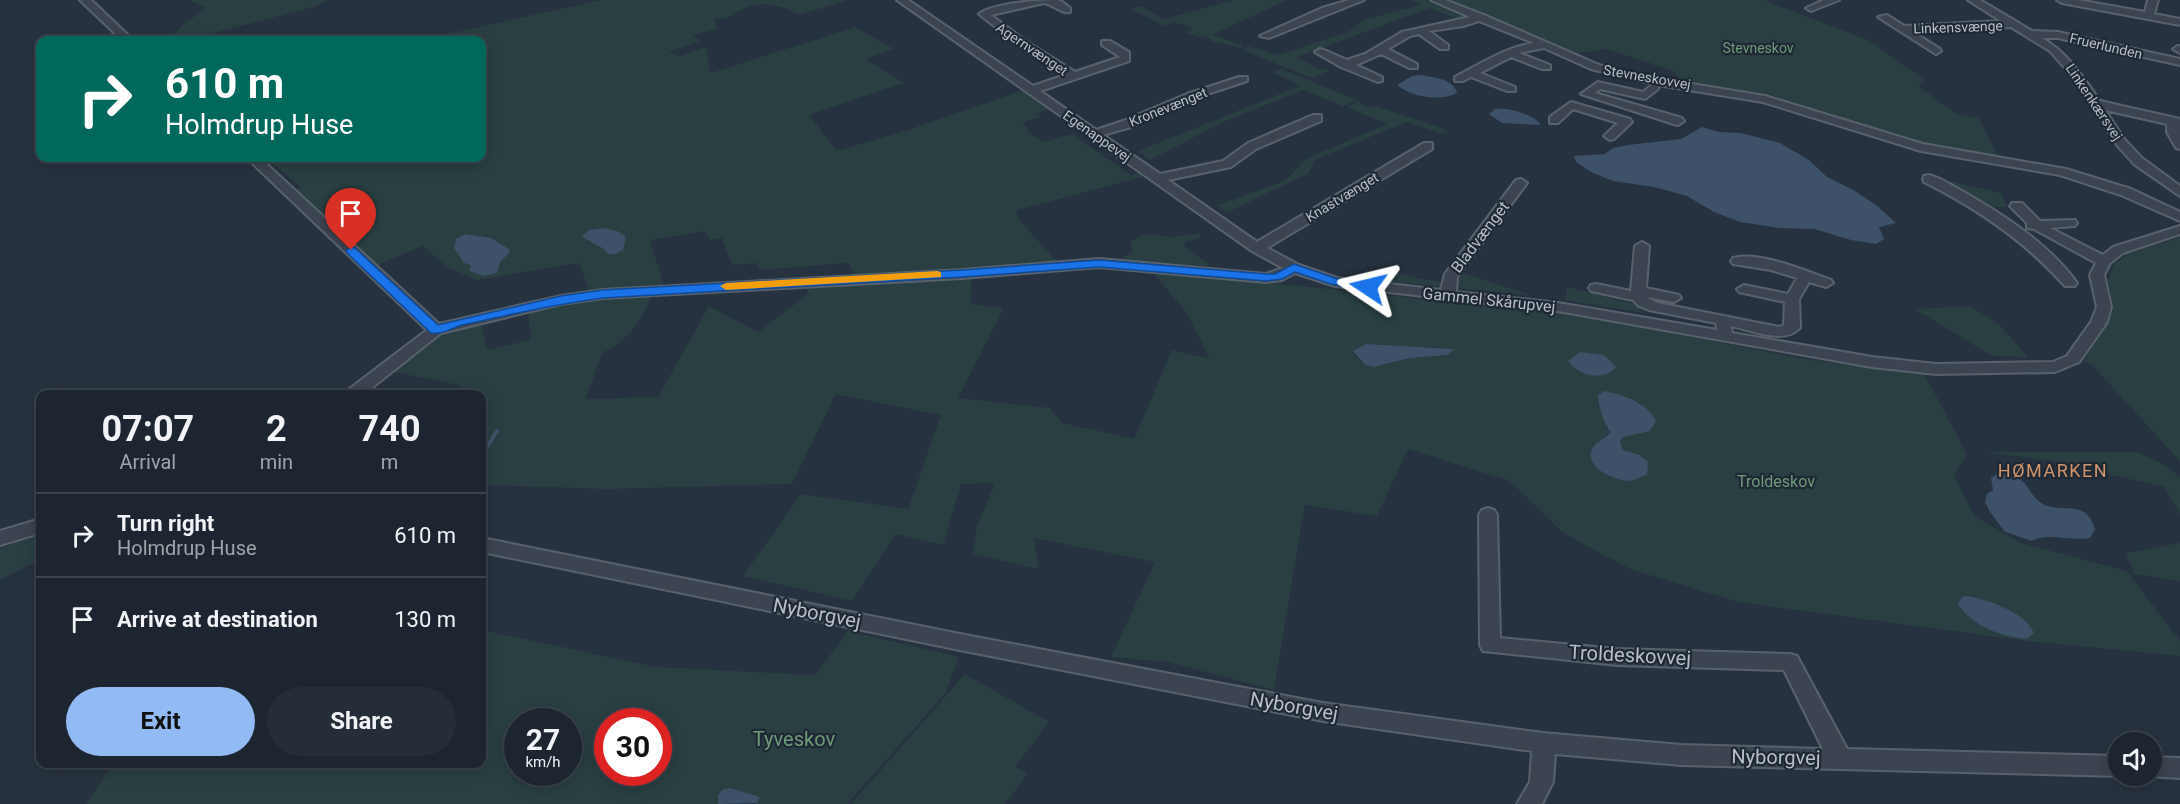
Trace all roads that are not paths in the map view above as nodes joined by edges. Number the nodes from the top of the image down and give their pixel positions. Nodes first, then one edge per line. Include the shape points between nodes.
1 (86, 0) edge
2 (903, 0) edge
3 (1045, 0) edge
4 (1359, 0) edge
5 (1436, 0) edge
6 (1834, 0) edge
7 (1973, 0) edge
8 (2061, 0) edge
9 (2153, 0) edge
10 (1811, 8) dead end
11 (1066, 10) dead end
12 (2149, 16) junction
13 (1480, 17) junction
14 (1883, 17) dead end
15 (2180, 22) edge
16 (2014, 24) junction
17 (1902, 29) junction
18 (1420, 30) junction
19 (2032, 34) junction
20 (124, 36) edge
21 (1265, 36) dead end
22 (1106, 43) dead end
23 (1545, 45) junction
24 (1444, 47) dead end
25 (1380, 49) junction
26 (1936, 51) dead end
27 (1320, 52) dead end
28 (1510, 53) junction
29 (2180, 62) edge
30 (1345, 65) junction
31 (1413, 66) dead end
32 (1546, 67) dead end
33 (1471, 73) junction
34 (1073, 76) junction
35 (1243, 79) dead end
36 (1378, 79) dead end
37 (1459, 79) dead end
38 (1643, 79) junction
39 (1654, 87) dead end
40 (1511, 89) dead end
41 (1032, 90) junction
42 (1624, 91) junction
43 (1611, 101) junction
44 (2096, 104) junction
45 (1597, 113) junction
46 (1317, 118) dead end
47 (1554, 120) dead end
48 (1678, 121) dead end
49 (2176, 122) edge
50 (1827, 126) dead end
51 (1094, 134) junction
52 (1863, 135) junction
53 (1610, 136) dead end
54 (2180, 145) edge
55 (1428, 146) dead end
56 (1890, 146) dead end
57 (257, 162) edge
58 (1158, 179) junction
59 (1929, 179) dead end
60 (1521, 183) dead end
61 (2180, 192) edge
62 (2017, 206) dead end
63 (2180, 217) edge
64 (2070, 223) dead end
65 (2035, 224) junction
66 (2009, 226) junction
67 (2180, 230) edge
68 (1642, 246) dead end
69 (1257, 248) junction
70 (1738, 261) dead end
71 (2104, 261) junction
72 (1294, 268) junction
73 (1805, 276) junction
74 (2070, 283) dead end
75 (1826, 284) dead end
76 (1596, 288) dead end
77 (1744, 289) dead end
78 (1639, 294) junction
79 (1448, 295) junction
80 (1674, 298) dead end
81 (1792, 299) junction
82 (1724, 328) junction
83 (436, 330) junction
84 (359, 390) edge
85 (1488, 515) dead end
86 (36, 527) edge
87 (0, 538) edge
88 (486, 546) edge
89 (1543, 743) junction
90 (1840, 759) junction
91 (2108, 766) edge
92 (2162, 767) edge
93 (2180, 768) edge
94 (1528, 804) edge

1 - 20 street
2 - 41 street, Egenappevej
3 - 11 street, Agernvænget
3 - 34 street, Agernvænget via 984,14
4 - 21 street
5 - 13 street, Stevneskovvej
6 - 10 street
7 - 16 street, Linkenkærsvej
8 - 12 street
9 - 12 street
12 - 15 street
13 - 18 street
13 - 23 street, Stevneskovvej
14 - 17 street, Linkensvænge
16 - 17 street, Linkensvænge
16 - 19 street, Linkenkærsvej
17 - 26 street, Linkensvænge
18 - 24 street
18 - 25 street
19 - 29 street, Fruerlunden via 2058,35
19 - 44 street, Linkenkærsvej via 2065,60
22 - 34 street, Agernvænget via 1125,54 1125,59
23 - 28 street
23 - 38 street, Stevneskovvej via 1595,67
25 - 30 street
25 - 31 street
27 - 30 street
28 - 32 street
28 - 33 street
30 - 36 street
33 - 37 street
33 - 40 street
34 - 41 street, Agernvænget
35 - 51 street, Kronevænget
38 - 42 street
38 - 52 street, Stevneskovvej via 1765,99
39 - 42 street via 1645,96
41 - 51 street, Egenappevej
42 - 43 street
42 - 43 street via 1598,85 1587,94
43 - 45 street
43 - 48 street
44 - 49 street
44 - 61 street, Linkenkærsvej via 2138,161
45 - 47 street via 1571,105
45 - 53 street via 1626,122
46 - 58 street via 1252,146 1227,164
49 - 54 street via 2173,132
50 - 52 street, Stevneskovvej
51 - 58 street, Egenappevej
52 - 56 street, Stevneskovvej
52 - 63 street, Stevneskovvej via 2095,181
55 - 69 street, Knastvænget
57 - 83 street
58 - 69 street, Egenappevej
59 - 66 street
60 - 79 street, Bladvænget via 1450,277
62 - 65 street
64 - 65 street
65 - 66 street
65 - 71 street
66 - 74 street
67 - 71 street via 2118,250
68 - 78 street
69 - 72 street, Egenappevej
70 - 73 street via 1757,262
71 - 82 street, Gammel Skårupvej via 2097,274 2104,307 2098,322 2075,357 2055,367 1936,369 1798,350
72 - 79 street, Gammel Skårupvej via 1346,284
72 - 83 street via 1278,277 1266,278 1099,264 603,294
73 - 75 street
73 - 81 street
76 - 78 street
77 - 81 street
78 - 80 street
78 - 82 street via 1644,303 1654,307
79 - 82 street, Gammel Skårupvej
81 - 82 street via 1792,328 1788,331
83 - 84 street
85 - 90 street, Troldeskovvej via 1490,645 1617,657 1790,662
86 - 87 street
88 - 89 street, Nyborgvej via 1323,712
89 - 90 street, Nyborgvej via 1681,755
89 - 94 street via 1545,777
90 - 91 street, Nyborgvej
92 - 93 street

